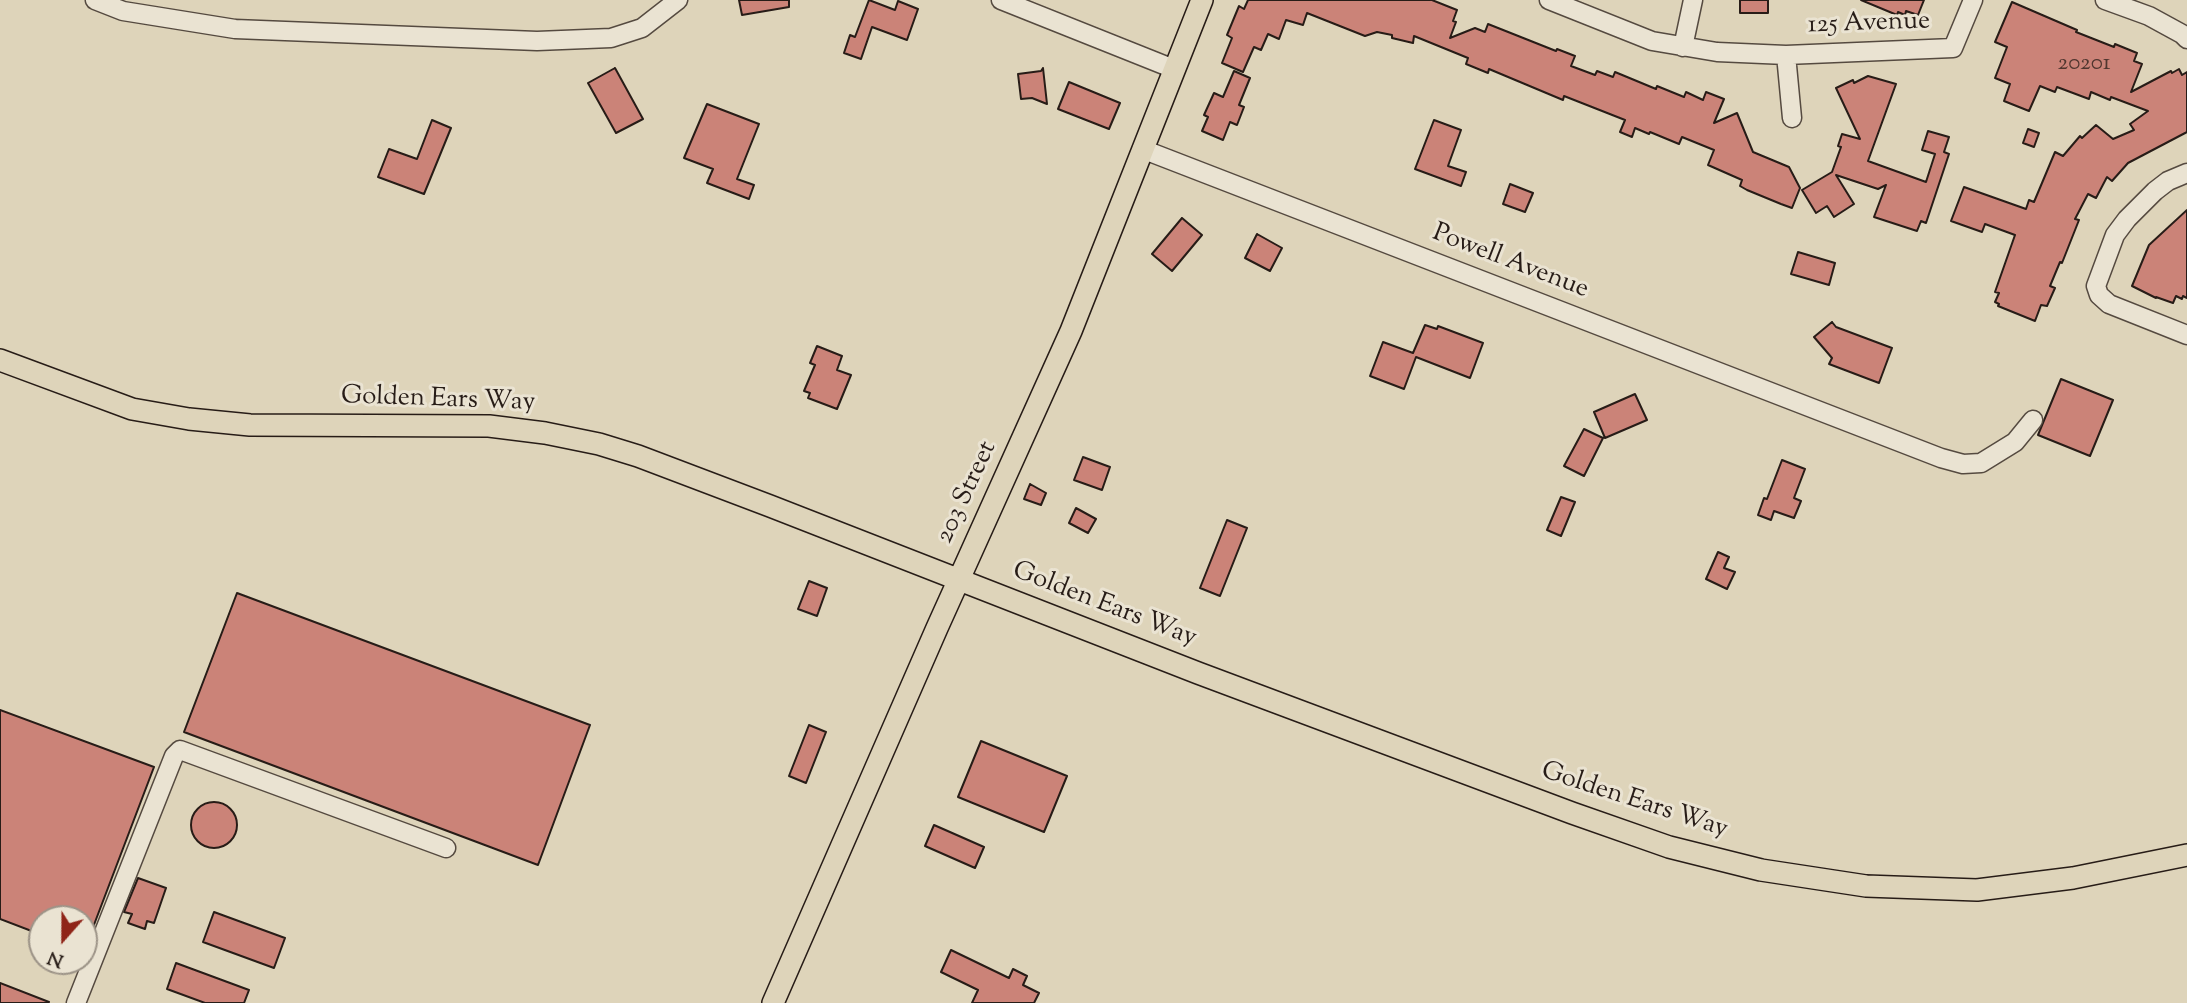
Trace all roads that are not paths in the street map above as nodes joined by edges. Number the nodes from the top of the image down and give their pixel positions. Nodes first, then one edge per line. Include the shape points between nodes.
1 (95, 0) edge
2 (677, 0) edge
3 (1001, 0) edge
4 (1202, 0) edge
5 (1549, 0) edge
6 (1693, 0) edge
7 (1973, 0) edge
8 (2105, 0) edge
9 (2185, 32) edge
10 (1683, 47) junction
11 (1786, 55) junction
12 (1174, 69) junction
13 (1793, 118) dead end
14 (1142, 149) junction
15 (2187, 173) edge
16 (2187, 335) edge
17 (0, 360) edge
18 (2034, 420) dead end
19 (959, 580) junction
20 (446, 848) dead end
21 (2187, 855) edge
22 (76, 1003) edge
23 (773, 1003) edge

1 - 2 street via 123,11 236,29 537,41 611,38 642,28
3 - 12 street
4 - 12 main road, 203 Street
5 - 10 street, 125 Avenue via 1652,41
6 - 10 street
7 - 11 street, 125 Avenue via 1953,48
8 - 9 street
10 - 11 street, 125 Avenue
11 - 13 street, 125 Avenue
12 - 14 main road, 203 Street
14 - 18 street, Powell Avenue via 1941,458 1981,463 2015,442
14 - 19 main road, 203 Street via 1071,331
15 - 16 street via 2155,191 2115,236 2096,286 2109,303
17 - 19 main road, Golden Ears Way via 132,409 189,419 250,425 489,426 599,444
19 - 21 main road, Golden Ears Way via 1572,813 1669,847 1761,870 1866,886 1977,890 2073,878
19 - 23 main road, 203 Street
20 - 22 street via 180,750

